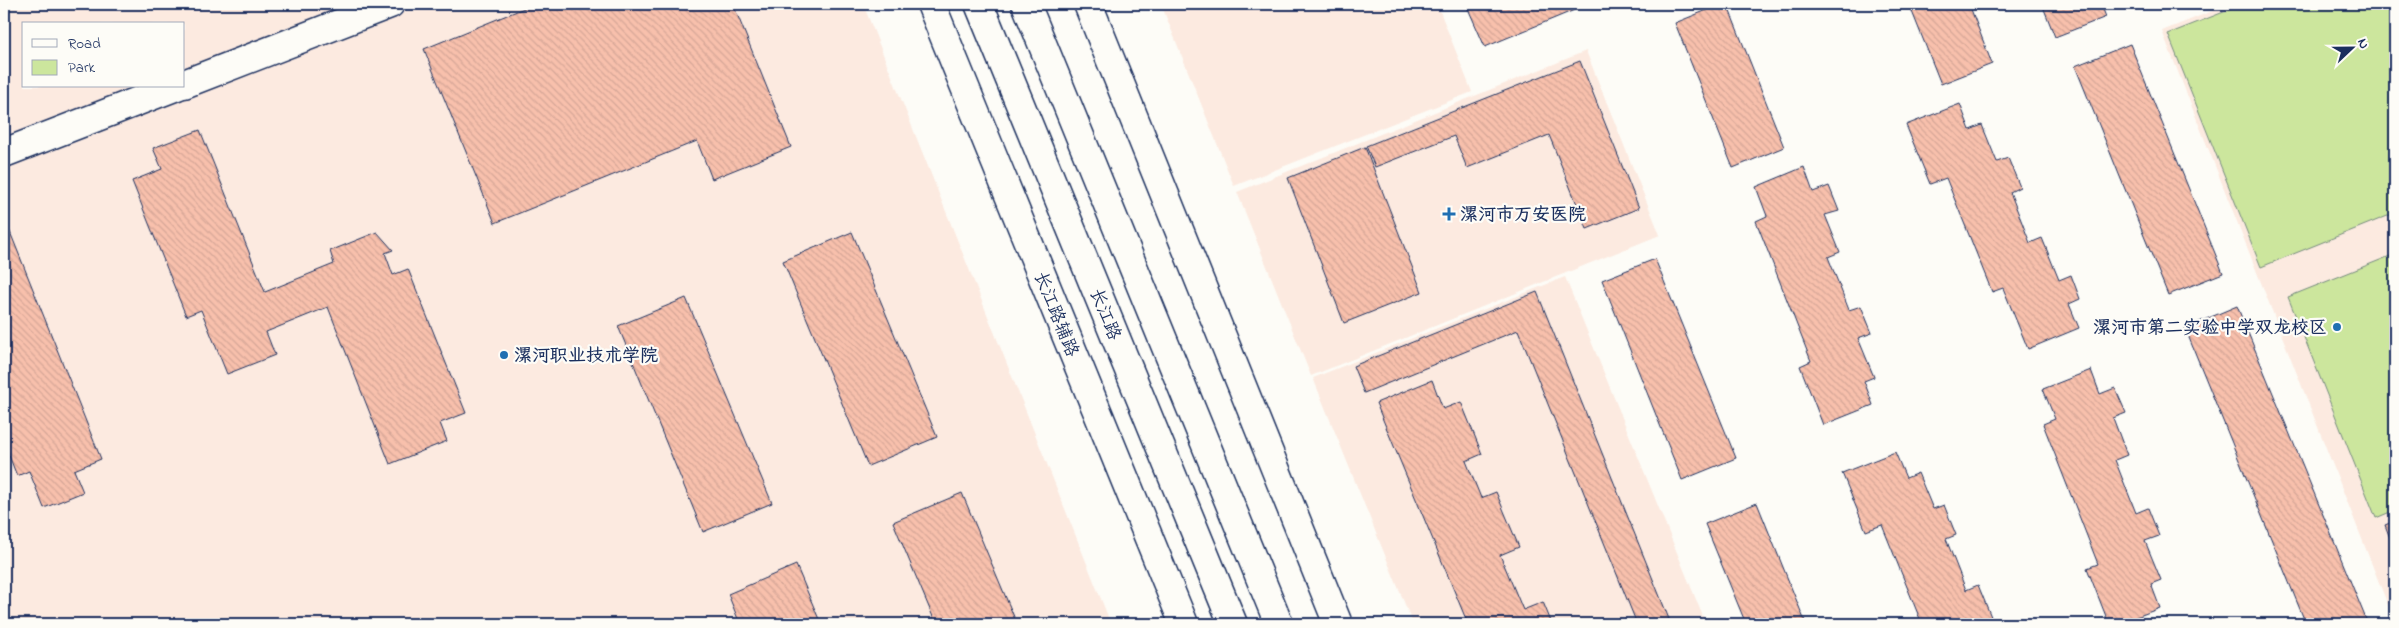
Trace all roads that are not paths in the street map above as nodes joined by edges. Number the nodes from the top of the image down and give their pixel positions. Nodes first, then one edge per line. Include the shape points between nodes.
1 (390, 4) edge
2 (931, 4) edge
3 (979, 4) edge
4 (1026, 4) edge
5 (1088, 4) edge
6 (185, 84) edge
7 (172, 88) edge
8 (4, 154) edge
9 (1184, 624) edge
10 (1233, 624) edge
11 (1279, 624) edge
12 (1338, 624) edge

1 - 6 street
2 - 9 street, 长江路辅路
3 - 10 street, 长江路
4 - 11 street
5 - 12 street
7 - 8 street

